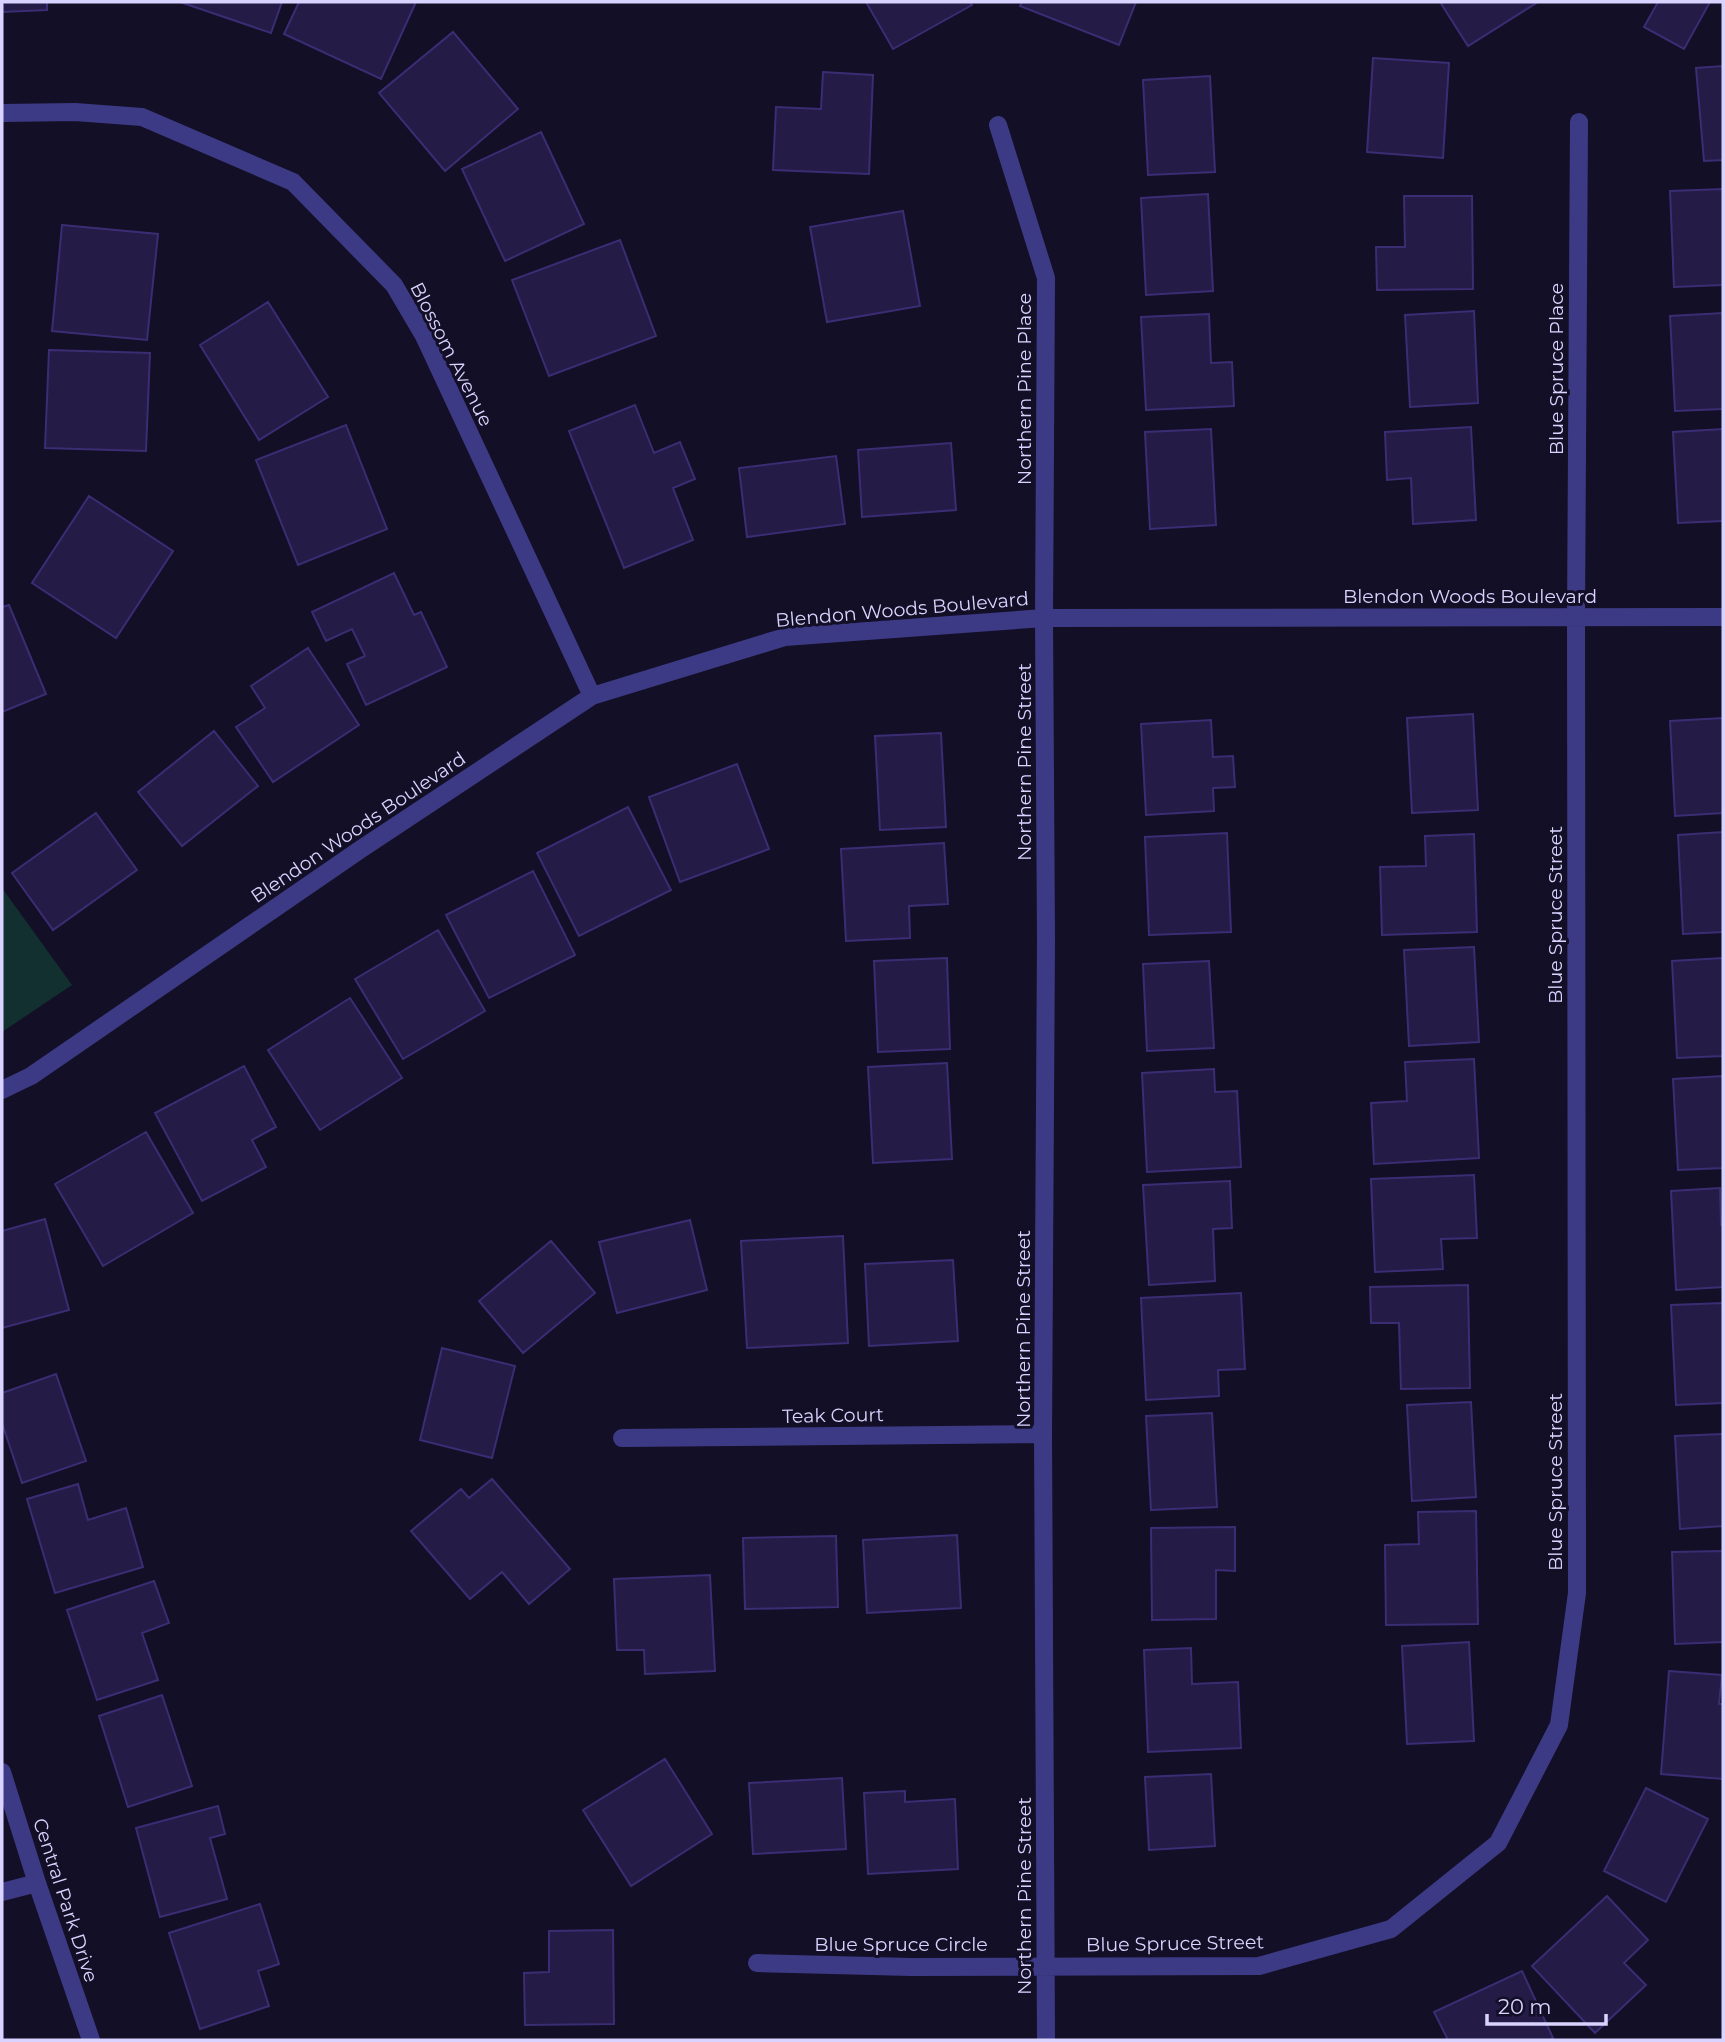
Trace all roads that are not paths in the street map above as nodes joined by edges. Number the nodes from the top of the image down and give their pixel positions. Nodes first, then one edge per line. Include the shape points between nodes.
1 (2, 113) edge
2 (1579, 122) dead end
3 (998, 125) dead end
4 (1576, 616) junction
5 (1723, 617) edge
6 (1044, 618) junction
7 (592, 696) junction
8 (2, 1090) edge
9 (1043, 1434) junction
10 (622, 1438) dead end
11 (2, 1772) edge
12 (37, 1883) junction
13 (2, 1892) edge
14 (757, 1963) dead end
15 (1046, 1967) junction
16 (90, 2040) edge
17 (1046, 2040) edge

1 - 7 street, Blossom Avenue via 142,117 293,182 394,285 424,336
2 - 4 street, Blue Spruce Place
3 - 6 street, Northern Pine Place via 1046,278
4 - 5 street, Blendon Woods Boulevard
4 - 6 street, Blendon Woods Boulevard
4 - 15 street, Blue Spruce Street via 1577,1593 1559,1725 1498,1843 1391,1929 1259,1966
6 - 7 street, Blendon Woods Boulevard via 785,636
6 - 9 street, Northern Pine Street
7 - 8 street, Blendon Woods Boulevard via 31,1076
9 - 10 street, Teak Court
9 - 15 street, Northern Pine Street
11 - 12 street, Central Park Drive
12 - 13 street
12 - 16 street, Central Park Drive
14 - 15 street, Blue Spruce Circle
15 - 17 street, Northern Pine Street

